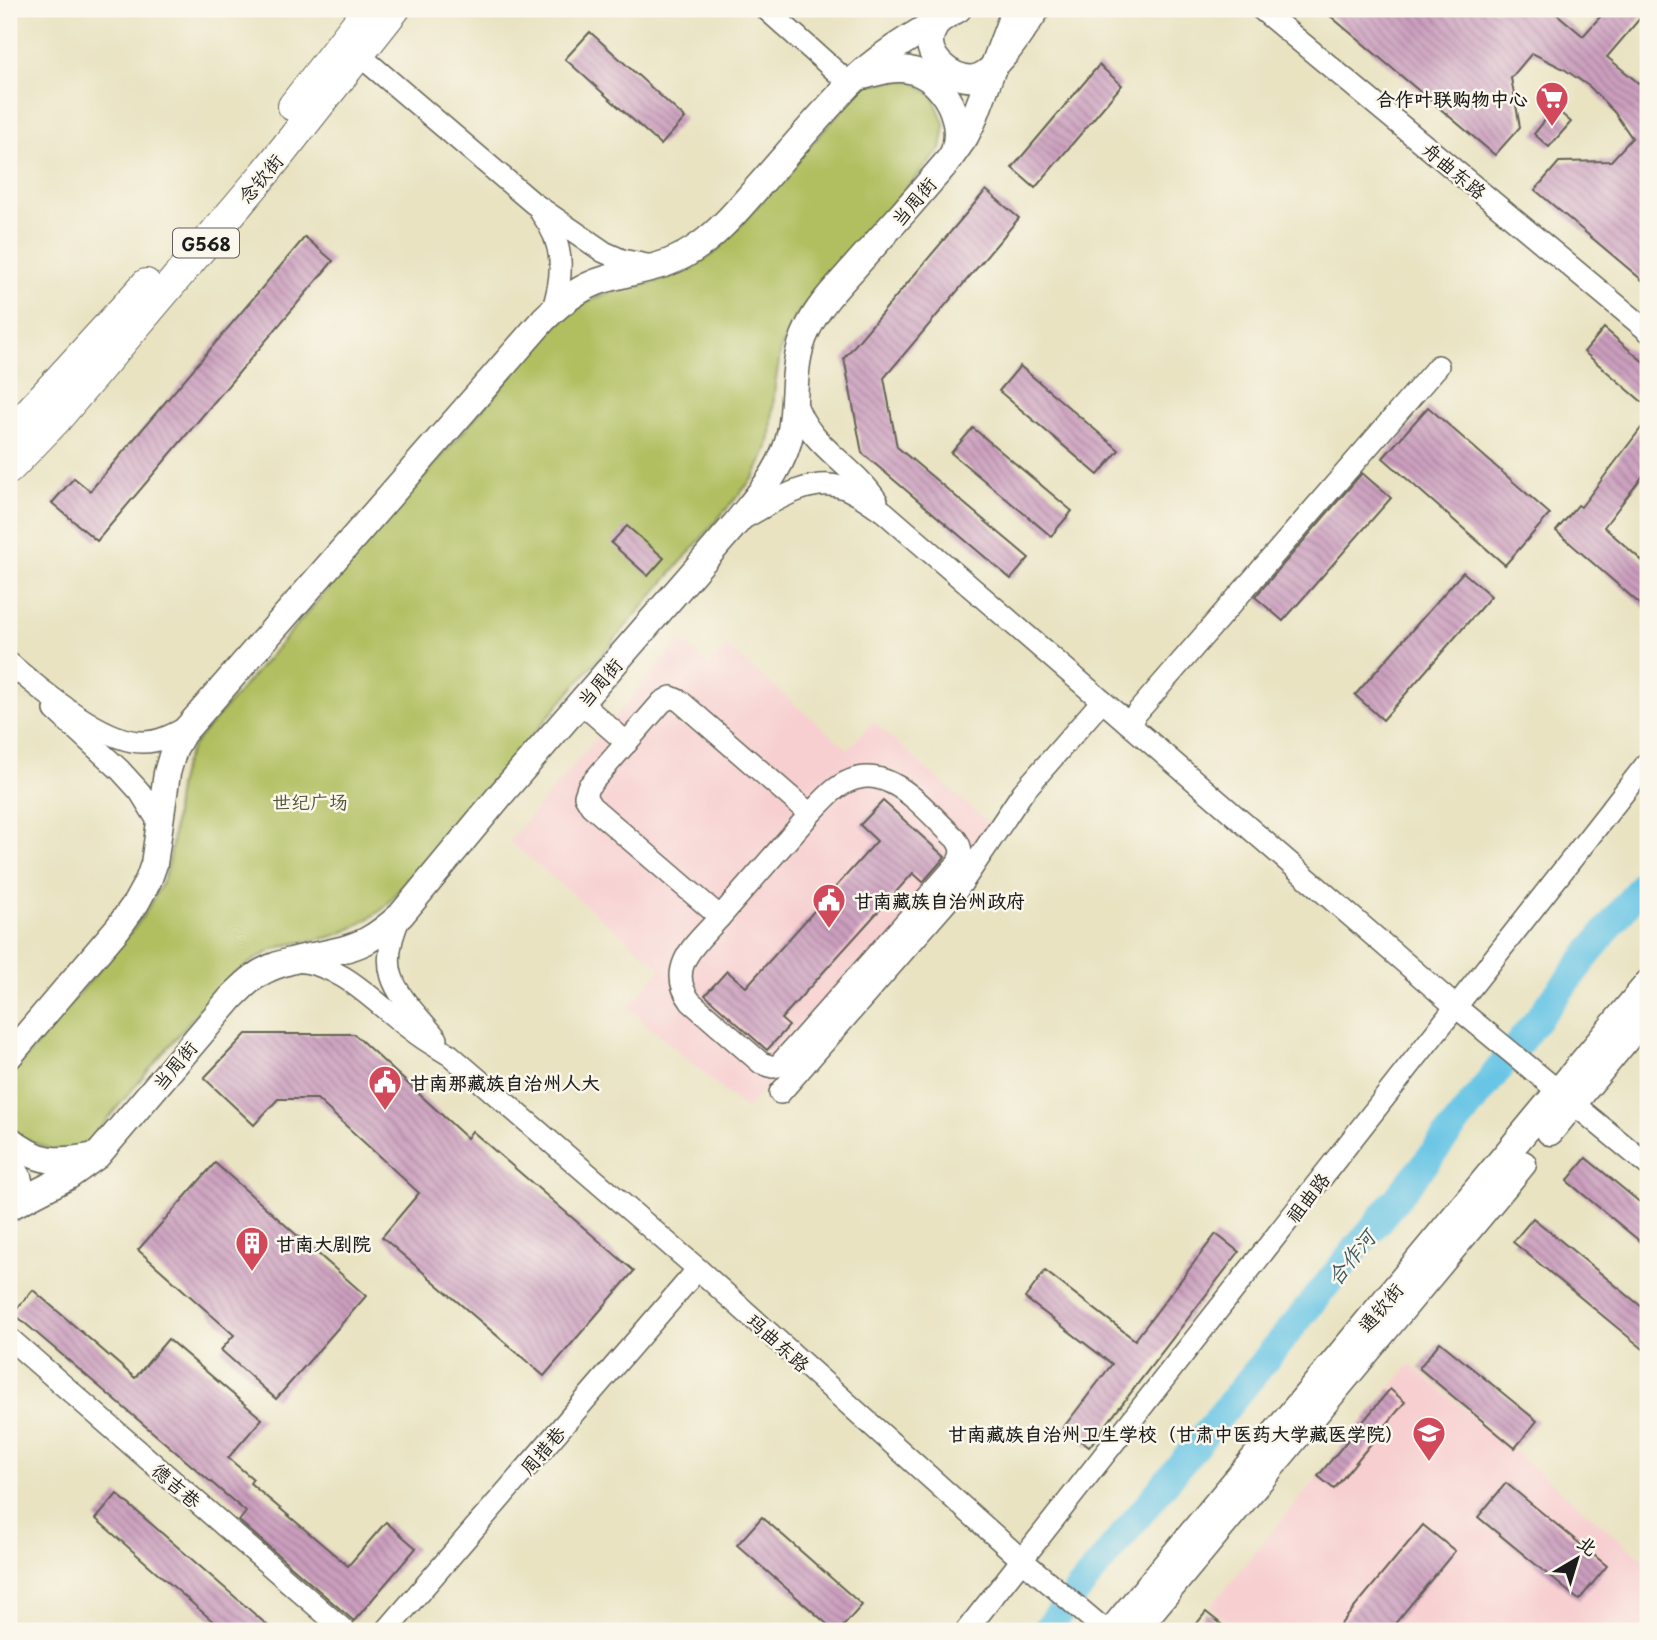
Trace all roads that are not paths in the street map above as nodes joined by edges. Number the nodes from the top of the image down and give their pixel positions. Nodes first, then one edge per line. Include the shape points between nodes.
1 (368, 9) edge
2 (395, 9) edge
3 (766, 9) edge
4 (1015, 9) edge
5 (1037, 9) edge
6 (1261, 9) edge
7 (948, 15) edge
8 (351, 49) junction
9 (994, 65) junction
10 (854, 80) junction
11 (948, 161) junction
12 (533, 204) junction
13 (660, 267) junction
14 (552, 311) junction
15 (1648, 331) edge
16 (1437, 366) dead end
17 (793, 388) junction
18 (9, 433) edge
19 (9, 469) edge
20 (884, 512) junction
21 (737, 522) junction
22 (9, 663) edge
23 (42, 691) junction
24 (1102, 701) junction
25 (581, 703) junction
26 (1128, 723) junction
27 (189, 726) junction
28 (627, 743) junction
29 (1648, 762) edge
30 (810, 814) junction
31 (158, 821) junction
32 (401, 915) junction
33 (720, 917) junction
34 (289, 960) junction
35 (1648, 983) edge
36 (1456, 1007) junction
37 (1648, 1013) edge
38 (450, 1055) junction
39 (9, 1056) edge
40 (780, 1093) dead end
41 (1566, 1098) junction
42 (9, 1139) edge
43 (97, 1156) junction
44 (9, 1162) edge
45 (1648, 1165) edge
46 (11, 1205) edge
47 (698, 1269) junction
48 (9, 1338) edge
49 (1028, 1565) junction
50 (1104, 1628) edge
51 (345, 1631) edge
52 (386, 1631) edge
53 (966, 1631) edge
54 (1135, 1631) edge

1 - 8 highway, 念钦街 / G568
2 - 8 highway, 念钦街 / G568
3 - 10 street
4 - 9 main road, 当周街
5 - 9 main road
6 - 15 street, 舟曲东路
7 - 9 main road via 931,33 929,43 945,68 957,76 977,78
7 - 10 main road via 884,55
8 - 12 street
8 - 18 highway, 念钦街 / G568 via 216,206
8 - 19 highway, 念钦街 / G568 via 257,182 57,419
9 - 11 main road, 当周街 via 973,121
10 - 11 main road via 903,68 936,85 956,119 956,148
10 - 13 main road via 721,226 681,258
11 - 17 main road, 当周街 via 807,328
12 - 13 street via 604,252
12 - 14 street via 559,246 561,272
13 - 14 main road via 599,282
14 - 27 main road
16 - 26 street
17 - 20 street via 799,413 811,433 867,488
17 - 21 main road, 当周街 via 791,429 780,464
20 - 21 street via 842,487 826,484 782,498
20 - 24 street
21 - 25 main road, 当周街
22 - 23 street
23 - 27 street via 101,730 129,741 156,740
23 - 31 street via 65,721 140,792
24 - 26 street
24 - 40 street via 1023,792 958,889
25 - 28 street
25 - 32 main road, 当周街
26 - 36 street
27 - 31 main road via 174,749
28 - 30 street via 666,698 676,698
28 - 33 street via 589,787 587,801
29 - 36 street, 祖曲路
30 - 33 street
30 - 33 street via 847,783 869,777 885,779 898,785 955,838 961,852 956,865 773,1068 761,1063 691,1002 683,989 684,959
31 - 39 main road via 154,864 136,903
32 - 34 main road, 当周街 via 352,947
32 - 38 street via 391,934 393,978 402,1000
34 - 38 street via 336,972
34 - 43 main road, 当周街 via 258,975 231,998
35 - 41 main road, 通钦街
36 - 41 street
36 - 49 street, 祖曲路
37 - 41 main road
38 - 47 street, 玛曲东路
41 - 45 street
41 - 50 main road, 通钦街
41 - 54 main road
42 - 43 main road via 42,1159 70,1161
43 - 46 main road, 当周街 via 69,1176
44 - 46 main road via 21,1189
47 - 49 street, 玛曲东路
47 - 52 street, 周措巷
48 - 51 street, 德吉巷
49 - 50 street, 玛曲东路
49 - 53 street, 祖曲路

